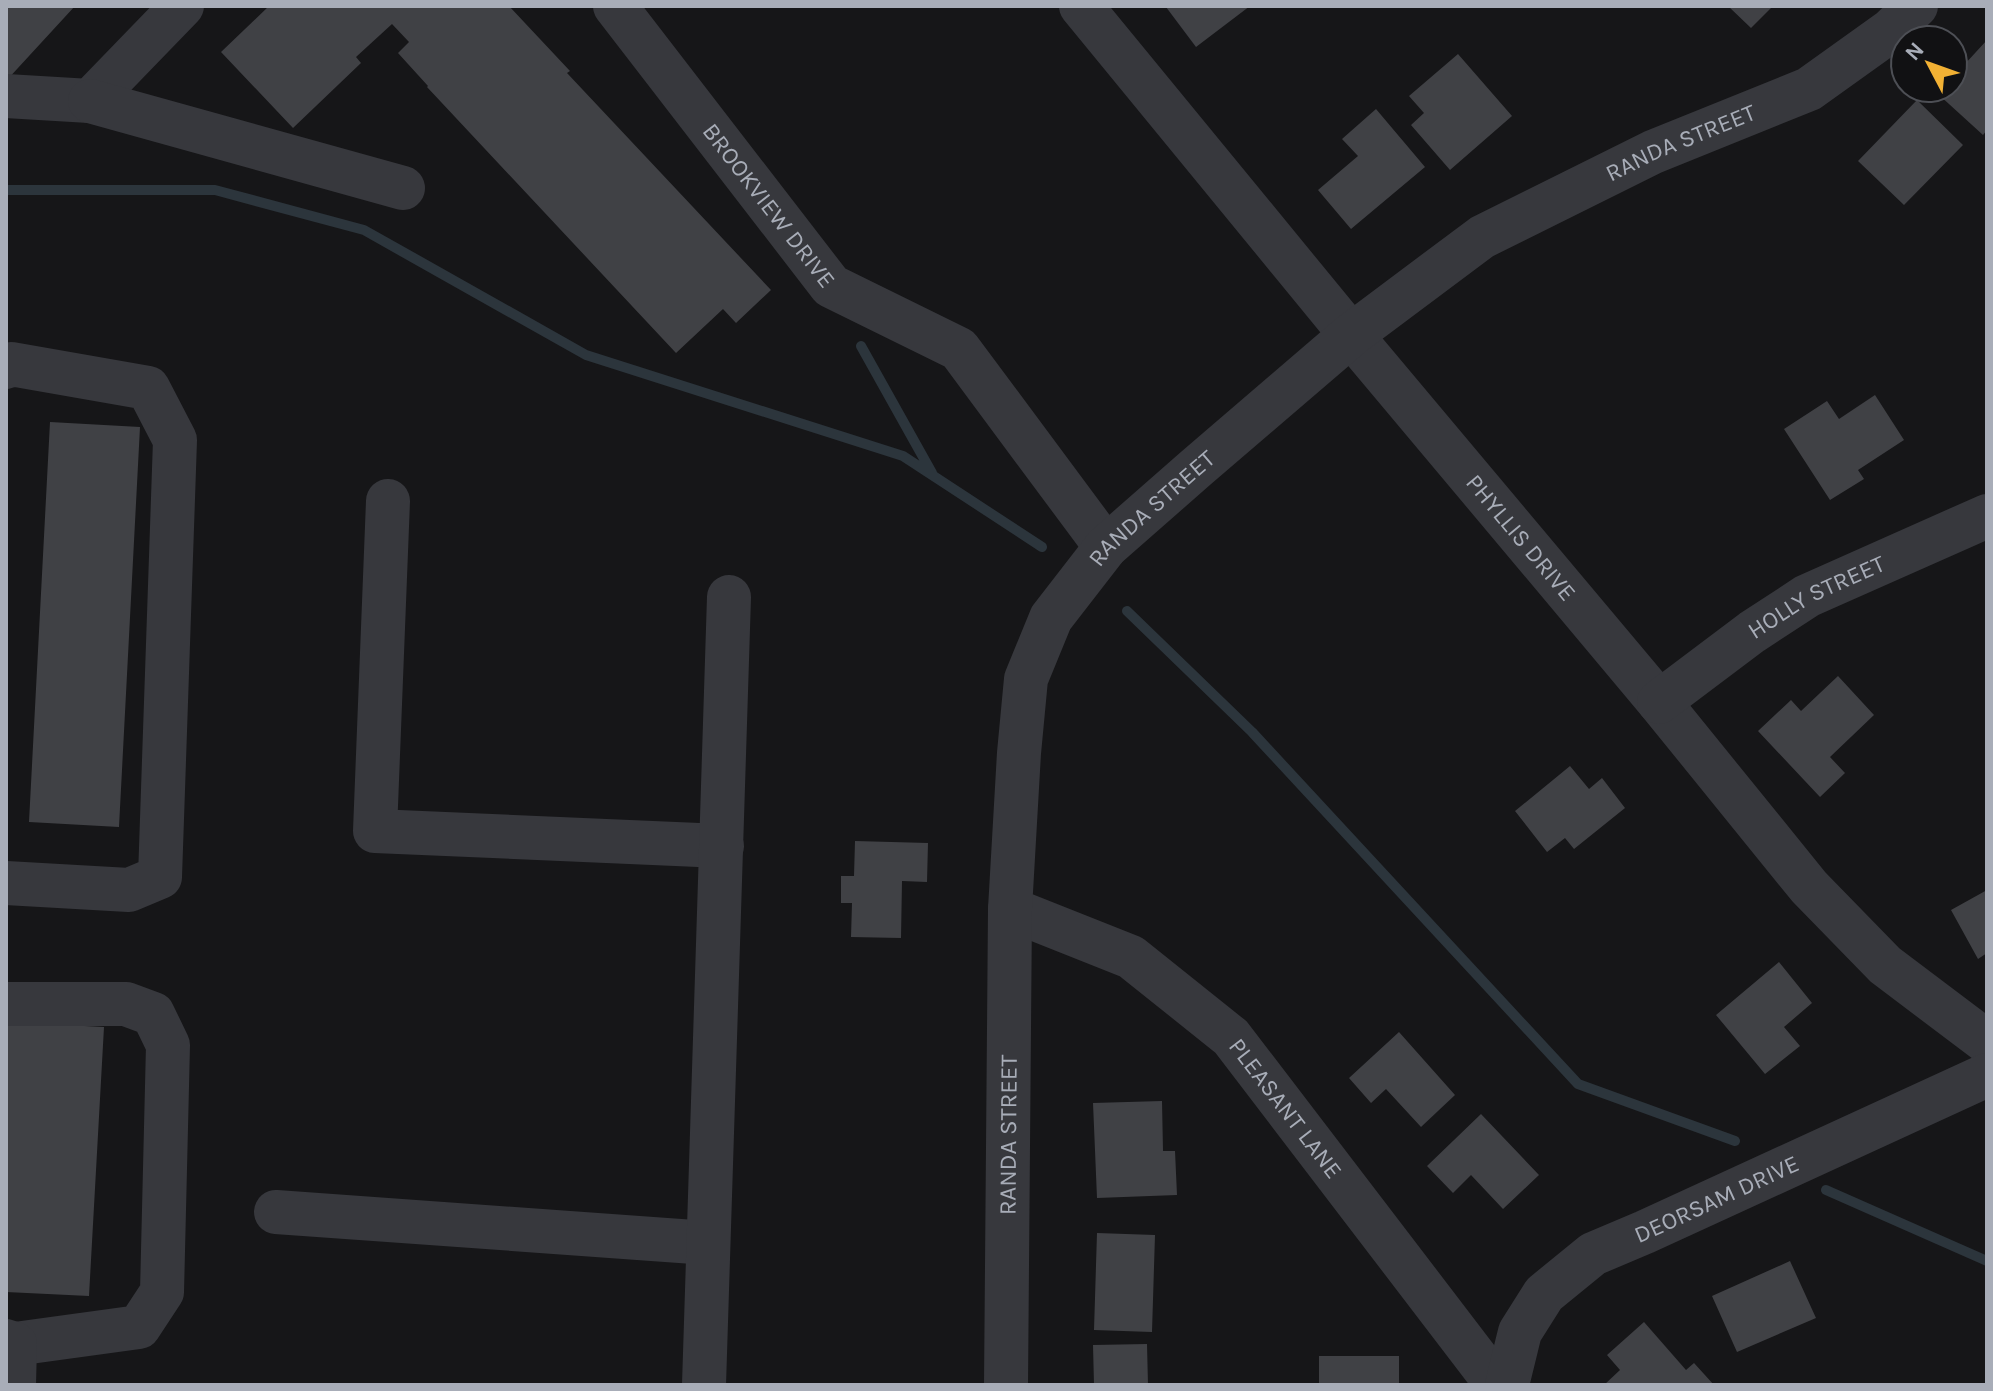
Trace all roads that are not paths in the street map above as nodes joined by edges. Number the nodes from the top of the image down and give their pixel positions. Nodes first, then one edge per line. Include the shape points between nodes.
1 (182, 6) edge
2 (615, 6) edge
3 (1081, 6) edge
4 (1916, 6) edge
5 (6, 96) edge
6 (90, 101) junction
7 (403, 188) dead end
8 (1351, 335) junction
9 (6, 367) edge
10 (388, 501) dead end
11 (1987, 516) edge
12 (1106, 547) junction
13 (729, 597) dead end
14 (1659, 702) junction
15 (722, 846) junction
16 (6, 883) edge
17 (1010, 909) junction
18 (6, 1004) edge
19 (1987, 1042) edge
20 (1987, 1075) edge
21 (276, 1212) dead end
22 (708, 1243) junction
23 (12, 1357) edge
24 (704, 1385) edge
25 (1006, 1385) edge
26 (1497, 1385) edge
27 (1507, 1385) edge

1 - 6 street
2 - 12 street, BROOKVIEW DRIVE via 831,286 959,349
3 - 8 street, PHYLLIS DRIVE
4 - 8 street, RANDA STREET via 1809,89 1653,152 1482,237
5 - 6 street
6 - 7 street
8 - 12 street, RANDA STREET
8 - 14 street, PHYLLIS DRIVE
9 - 16 street via 148,388 175,440 160,877 129,890
10 - 15 street via 375,831
11 - 14 street, HOLLY STREET via 1807,596
12 - 17 street, RANDA STREET via 1051,618 1026,679
13 - 15 street
14 - 19 street, PHYLLIS DRIVE via 1809,887 1885,965
15 - 22 street
17 - 25 street, RANDA STREET
17 - 26 street, PLEASANT LANE via 1131,957 1231,1037
18 - 23 street via 126,1004 153,1014 168,1045 162,1292 139,1327
20 - 27 street, DEORSAM DRIVE via 1593,1254 1544,1294 1520,1332
21 - 22 street
22 - 24 street

